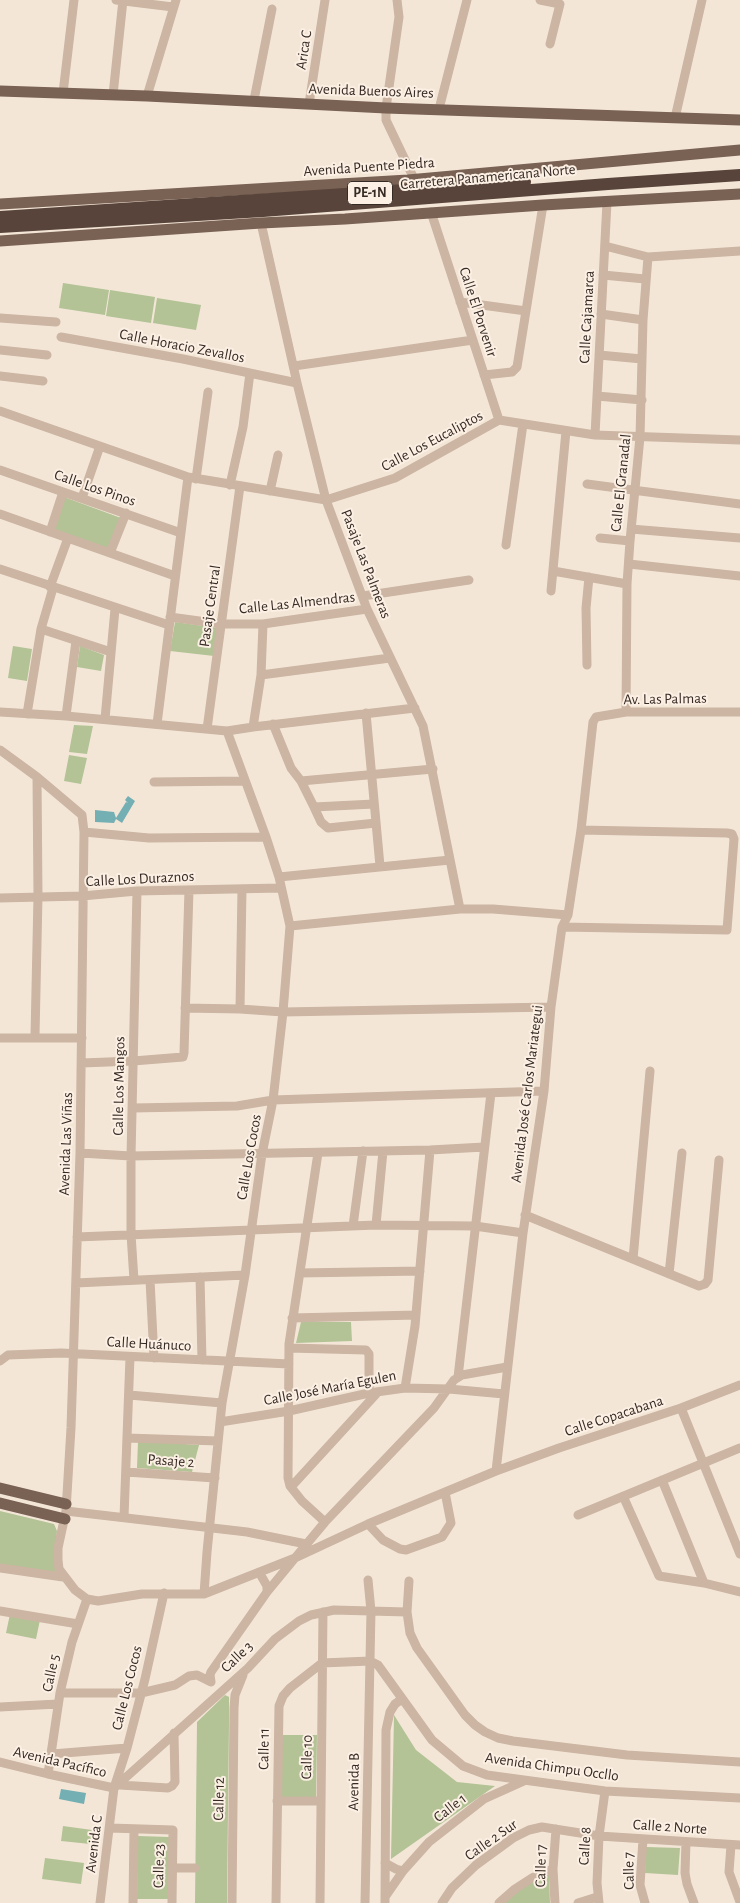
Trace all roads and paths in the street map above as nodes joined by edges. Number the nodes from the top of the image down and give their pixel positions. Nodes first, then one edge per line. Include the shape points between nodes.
1 (74, 0) edge
2 (120, 0) edge
3 (326, 0) edge
4 (397, 0) edge
5 (466, 0) edge
6 (540, 0) edge
7 (702, 0) edge
8 (175, 4) edge
9 (272, 9) dead end
10 (550, 44) dead end
11 (0, 92) edge
12 (64, 93) junction
13 (113, 95) junction
14 (147, 96) junction
15 (254, 100) junction
16 (309, 104) junction
17 (386, 108) junction
18 (439, 109) junction
19 (675, 118) junction
20 (740, 120) edge
21 (740, 150) edge
22 (740, 168) edge
23 (740, 175) edge
24 (417, 184) junction
25 (740, 194) edge
26 (607, 202) junction
27 (0, 204) edge
28 (543, 204) junction
29 (431, 212) junction
30 (0, 217) edge
31 (261, 223) junction
32 (0, 228) edge
33 (0, 241) edge
34 (605, 246) junction
35 (740, 251) edge
36 (648, 257) junction
37 (603, 275) junction
38 (646, 279) junction
39 (460, 302) junction
40 (526, 311) junction
41 (601, 314) junction
42 (0, 318) edge
43 (643, 320) junction
44 (56, 322) dead end
45 (61, 337) dead end
46 (473, 340) junction
47 (0, 350) edge
48 (47, 355) dead end
49 (599, 355) junction
50 (642, 359) junction
51 (294, 366) junction
52 (250, 373) junction
53 (484, 375) junction
54 (0, 376) edge
55 (43, 381) dead end
56 (297, 383) junction
57 (208, 392) dead end
58 (597, 396) junction
59 (642, 400) junction
60 (0, 411) edge
61 (499, 420) junction
62 (524, 424) junction
63 (566, 431) junction
64 (595, 434) junction
65 (640, 437) junction
66 (740, 440) edge
67 (100, 446) junction
68 (278, 455) dead end
69 (0, 470) edge
70 (192, 478) junction
71 (587, 484) dead end
72 (230, 485) junction
73 (240, 486) junction
74 (270, 491) junction
75 (635, 491) junction
76 (64, 492) junction
77 (82, 498) junction
78 (326, 500) junction
79 (740, 504) edge
80 (126, 513) junction
81 (0, 514) edge
82 (631, 530) junction
83 (50, 532) junction
84 (181, 533) junction
85 (68, 538) junction
86 (600, 538) dead end
87 (740, 538) edge
88 (630, 541) junction
89 (506, 545) dead end
90 (110, 553) junction
91 (629, 564) junction
92 (0, 569) edge
93 (553, 571) junction
94 (175, 576) junction
95 (740, 576) edge
96 (589, 577) junction
97 (469, 580) dead end
98 (628, 584) junction
99 (52, 587) junction
100 (551, 591) dead end
101 (362, 596) junction
102 (115, 609) junction
103 (367, 609) junction
104 (170, 621) junction
105 (221, 624) junction
106 (263, 624) junction
107 (41, 628) junction
108 (76, 641) junction
109 (111, 652) junction
110 (390, 658) junction
111 (587, 665) dead end
112 (261, 675) junction
113 (740, 706) edge
114 (415, 708) junction
115 (0, 712) edge
116 (626, 712) junction
117 (740, 712) edge
118 (27, 714) junction
119 (366, 714) junction
120 (66, 716) junction
121 (105, 719) junction
122 (593, 722) joint
123 (157, 724) junction
124 (273, 724) junction
125 (253, 727) junction
126 (207, 729) junction
127 (227, 731) junction
128 (0, 750) edge
129 (432, 769) junction
130 (372, 774) junction
131 (37, 777) junction
132 (244, 780) junction
133 (301, 781) junction
134 (154, 782) dead end
135 (374, 804) junction
136 (314, 806) junction
137 (376, 823) junction
138 (581, 830) junction
139 (84, 832) junction
140 (266, 837) junction
141 (450, 860) junction
142 (380, 866) junction
143 (279, 877) junction
144 (280, 888) junction
145 (242, 889) junction
146 (189, 890) junction
147 (137, 891) junction
148 (38, 896) junction
149 (82, 896) junction
150 (0, 898) edge
151 (460, 909) junction
152 (568, 915) junction
153 (290, 926) junction
154 (562, 927) junction
155 (551, 1007) junction
156 (185, 1008) junction
157 (240, 1009) junction
158 (283, 1012) junction
159 (35, 1036) junction
160 (0, 1038) edge
161 (82, 1038) junction
162 (133, 1061) junction
163 (82, 1063) junction
164 (650, 1071) dead end
165 (544, 1091) junction
166 (491, 1093) junction
167 (272, 1100) junction
168 (133, 1108) junction
169 (484, 1147) junction
170 (430, 1150) junction
171 (363, 1151) junction
172 (383, 1151) junction
173 (80, 1153) junction
174 (318, 1153) junction
175 (682, 1153) dead end
176 (262, 1154) junction
177 (131, 1156) junction
178 (719, 1160) dead end
179 (525, 1215) junction
180 (376, 1225) junction
181 (353, 1226) junction
182 (475, 1226) junction
183 (307, 1227) junction
184 (423, 1227) junction
185 (251, 1231) junction
186 (523, 1233) junction
187 (131, 1234) junction
188 (77, 1237) junction
189 (633, 1259) junction
190 (420, 1271) junction
191 (300, 1273) junction
192 (669, 1274) junction
193 (245, 1276) junction
194 (200, 1277) junction
195 (134, 1280) junction
196 (150, 1280) junction
197 (76, 1283) junction
198 (416, 1315) junction
199 (292, 1318) junction
200 (289, 1348) junction
201 (73, 1354) junction
202 (130, 1357) junction
203 (154, 1358) junction
204 (202, 1360) junction
205 (0, 1361) edge
206 (229, 1362) junction
207 (289, 1364) junction
208 (507, 1367) junction
209 (458, 1377) junction
210 (740, 1385) edge
211 (405, 1388) junction
212 (449, 1389) junction
213 (374, 1393) junction
214 (129, 1394) junction
215 (504, 1394) junction
216 (222, 1403) junction
217 (681, 1408) junction
218 (289, 1411) junction
219 (220, 1422) junction
220 (127, 1438) junction
221 (218, 1440) junction
222 (740, 1448) edge
223 (702, 1464) junction
224 (496, 1471) junction
225 (126, 1472) junction
226 (215, 1478) junction
227 (662, 1480) junction
228 (0, 1488) edge
229 (291, 1488) junction
230 (445, 1492) junction
231 (623, 1496) junction
232 (0, 1503) edge
233 (66, 1511) junction
234 (578, 1514) dead end
235 (124, 1518) junction
236 (325, 1522) junction
237 (368, 1524) junction
238 (210, 1527) junction
239 (306, 1544) junction
240 (740, 1554) edge
241 (295, 1558) junction
242 (0, 1568) edge
243 (260, 1572) junction
244 (63, 1577) junction
245 (368, 1580) dead end
246 (410, 1581) dead end
247 (704, 1584) junction
248 (267, 1592) junction
249 (740, 1592) edge
250 (164, 1594) junction
251 (204, 1594) junction
252 (87, 1599) junction
253 (0, 1611) edge
254 (371, 1611) junction
255 (323, 1612) junction
256 (407, 1612) junction
257 (78, 1624) junction
258 (370, 1661) junction
259 (322, 1663) junction
260 (248, 1668) junction
261 (211, 1682) junction
262 (223, 1690) junction
263 (141, 1693) junction
264 (60, 1694) junction
265 (235, 1695) junction
266 (402, 1698) junction
267 (58, 1704) junction
268 (0, 1707) edge
269 (174, 1733) junction
270 (127, 1748) junction
271 (52, 1754) junction
272 (0, 1762) edge
273 (740, 1762) edge
274 (48, 1774) junction
275 (524, 1780) junction
276 (117, 1787) junction
277 (605, 1791) junction
278 (740, 1798) edge
279 (277, 1801) junction
280 (321, 1802) junction
281 (110, 1828) junction
282 (134, 1829) junction
283 (556, 1829) junction
284 (599, 1836) junction
285 (643, 1839) junction
286 (686, 1842) junction
287 (736, 1845) edge
288 (385, 1863) junction
289 (173, 1868) junction
290 (195, 1868) dead end
291 (553, 1869) junction
292 (403, 1871) junction
293 (385, 1900) edge
294 (598, 1900) edge
295 (740, 1902) edge
296 (100, 1903) edge
297 (132, 1903) edge
298 (172, 1903) edge
299 (232, 1903) edge
300 (276, 1903) edge
301 (320, 1903) edge
302 (366, 1903) edge
303 (442, 1903) edge
304 (499, 1903) edge
305 (555, 1903) edge
306 (578, 1903) edge
307 (645, 1903) edge
308 (694, 1903) edge

1 - 12 street
2 - 8 street
2 - 13 street
3 - 16 street, Arica C
4 - 17 street via 399,17
5 - 18 street
6 - 10 street via 560,4
7 - 19 street
8 - 14 street
9 - 15 street
11 - 12 main road, Avenida Buenos Aires
12 - 13 main road, Avenida Buenos Aires
13 - 14 main road, Avenida Buenos Aires
14 - 15 main road, Avenida Buenos Aires
15 - 16 main road, Avenida Buenos Aires
16 - 17 main road, Avenida Buenos Aires
17 - 18 main road, Avenida Buenos Aires
17 - 24 street via 386,120
18 - 19 main road, Avenida Buenos Aires
19 - 20 main road, Avenida Buenos Aires
21 - 24 main road, Avenida Puente Piedra
22 - 24 highway, Carretera Panamericana Norte / PE-1N
23 - 32 highway, Carretera Panamericana Norte / PE-1N
24 - 27 main road, Avenida Puente Piedra
24 - 30 highway, Carretera Panamericana Norte / PE-1N
25 - 26 main road
26 - 28 main road
26 - 34 street, Calle Cajamarca
28 - 29 main road
28 - 40 street
29 - 31 main road
29 - 39 street, Calle El Porvenir
31 - 33 main road
31 - 51 street, Pasaje Las Palmeras
34 - 36 street
34 - 37 street, Calle Cajamarca
35 - 36 street
36 - 38 street, Calle El Granadal
37 - 38 street
37 - 41 street, Calle Cajamarca
38 - 43 street, Calle El Granadal
39 - 40 street
39 - 46 street, Calle El Porvenir
40 - 53 street via 515,370
41 - 43 street
41 - 49 street, Calle Cajamarca
42 - 44 street
43 - 50 street, Calle El Granadal
45 - 52 street, Calle Horacio Zevallos
46 - 51 street
46 - 53 street, Calle El Porvenir
47 - 48 street
49 - 50 street
49 - 58 street, Calle Cajamarca
50 - 59 street, Calle El Granadal
51 - 56 street, Pasaje Las Palmeras
52 - 56 street, Calle Horacio Zevallos
52 - 72 street via 243,427
53 - 61 street, Calle El Porvenir
54 - 55 street
56 - 78 street, Pasaje Las Palmeras
57 - 70 street
58 - 59 street
58 - 64 street, Calle Cajamarca
59 - 65 street, Calle El Granadal
60 - 67 street, Calle Los Eucaliptos
61 - 62 street, Calle Los Eucaliptos
61 - 78 street, Calle Los Eucaliptos via 395,478
62 - 63 street, Calle Los Eucaliptos
62 - 89 street
63 - 64 street, Calle Los Eucaliptos
63 - 93 street
64 - 65 street, Calle Los Eucaliptos
65 - 66 street, Calle Los Eucaliptos
65 - 75 street, Calle El Granadal
67 - 70 street, Calle Los Eucaliptos
67 - 77 street
68 - 74 street
69 - 76 street, Calle Los Pinos
70 - 72 street, Calle Los Eucaliptos
70 - 84 street
71 - 75 street
72 - 73 street, Calle Los Eucaliptos
73 - 74 street, Calle Los Eucaliptos
73 - 105 street, Pasaje Central
74 - 78 street, Calle Los Eucaliptos
75 - 79 street
75 - 82 street, Calle El Granadal
76 - 77 street, Calle Los Pinos
76 - 83 street
77 - 80 street, Calle Los Pinos
78 - 101 street, Pasaje Las Palmeras
80 - 84 street, Calle Los Pinos
80 - 90 street
81 - 83 street
82 - 87 street
82 - 88 street, Calle El Granadal
83 - 85 street
84 - 94 street
85 - 90 street
85 - 99 street
86 - 88 street
88 - 91 street, Calle El Granadal
90 - 94 street
91 - 95 street
91 - 98 street, Calle El Granadal
92 - 99 street, Calle Las Almendras
93 - 96 street
93 - 100 street
94 - 104 street
96 - 98 street
96 - 111 street
97 - 101 street
98 - 116 street, Calle El Granadal
99 - 102 street, Calle Las Almendras
99 - 107 street
101 - 103 street, Pasaje Las Palmeras
102 - 104 street, Calle Las Almendras
102 - 109 street
103 - 106 street, Calle Las Almendras
103 - 110 street, Pasaje Las Palmeras
104 - 105 street, Calle Las Almendras
104 - 123 street
105 - 106 street, Calle Las Almendras
105 - 126 street, Pasaje Central
106 - 112 street
107 - 108 street
107 - 118 street
108 - 109 street
108 - 120 street
109 - 121 street
110 - 112 street
110 - 114 street, Pasaje Las Palmeras
112 - 125 street
113 - 117 street
114 - 119 street
114 - 129 street, Pasaje Las Palmeras via 423,726
115 - 118 street
116 - 117 street, Av. Las Palmas
116 - 122 street, Av. Las Palmas via 596,717
118 - 120 street
119 - 124 street
119 - 130 street
120 - 121 street
121 - 123 street
122 - 138 street, Avenida José Carlos Mariategui
123 - 126 street
124 - 125 street
124 - 133 street via 291,768
125 - 127 street
126 - 127 street
127 - 132 street, Calle Los Cocos
128 - 131 street, Avenida Las Viñas
129 - 130 street
129 - 141 street, Pasaje Las Palmeras
130 - 133 street
130 - 135 street
131 - 139 street, Avenida Las Viñas via 82,815
131 - 148 street
132 - 134 street
132 - 140 street, Calle Los Cocos
133 - 136 street
135 - 136 street
135 - 137 street
136 - 137 street via 321,822 328,828
137 - 142 street
138 - 152 street, Avenida José Carlos Mariategui
138 - 154 street via 732,834 728,930
139 - 140 street via 149,838
139 - 149 street, Avenida Las Viñas
140 - 143 street, Calle Los Cocos
141 - 142 street
141 - 151 street, Pasaje Las Palmeras
142 - 143 street
143 - 144 street, Calle Los Cocos
144 - 145 street, Calle Los Duraznos
144 - 153 street, Calle Los Cocos
145 - 146 street, Calle Los Duraznos
145 - 157 street
146 - 147 street, Calle Los Duraznos
146 - 156 street
147 - 149 street, Calle Los Duraznos
147 - 162 street, Calle Los Mangos
148 - 149 street, Calle Los Duraznos
148 - 150 street, Calle Los Duraznos
148 - 159 street
149 - 161 street, Avenida Las Viñas
151 - 152 street
151 - 153 street
152 - 154 street, Avenida José Carlos Mariategui
153 - 158 street, Calle Los Cocos
154 - 155 street, Avenida José Carlos Mariategui
155 - 158 street
155 - 165 street, Avenida José Carlos Mariategui
156 - 157 street
156 - 162 street via 183,1057
157 - 158 street
158 - 167 street, Calle Los Cocos
159 - 160 street
159 - 161 street
161 - 163 street, Avenida Las Viñas
162 - 163 street
162 - 168 street, Calle Los Mangos
163 - 173 street, Avenida Las Viñas
164 - 189 street
165 - 166 street
165 - 179 street, Avenida José Carlos Mariategui
166 - 167 street
166 - 169 street
167 - 168 street via 237,1106
167 - 176 street, Calle Los Cocos
168 - 177 street, Calle Los Mangos
169 - 170 street
169 - 182 street
170 - 172 street
170 - 184 street
171 - 172 street
171 - 174 street
171 - 181 street
172 - 180 street
173 - 177 street
173 - 188 street, Avenida Las Viñas
174 - 176 street
174 - 183 street
175 - 192 street
176 - 177 street
176 - 185 street, Calle Los Cocos
177 - 187 street, Calle Los Mangos
178 - 192 street via 708,1280 699,1286
179 - 186 street, Avenida José Carlos Mariategui
179 - 189 street
180 - 181 street
180 - 184 street
181 - 183 street
182 - 184 street
182 - 186 street
182 - 209 street
183 - 185 street
183 - 191 street
184 - 190 street
185 - 187 street
185 - 193 street, Calle Los Cocos
186 - 208 street, Avenida José Carlos Mariategui
187 - 188 street
187 - 195 street, Calle Los Mangos
188 - 197 street, Avenida Las Viñas
189 - 192 street
190 - 191 street
190 - 198 street
191 - 199 street
193 - 194 street
193 - 206 street, Calle Los Cocos
194 - 196 street
194 - 204 street
195 - 196 street
195 - 197 street
196 - 203 street
197 - 201 street, Avenida Las Viñas
198 - 199 street
198 - 211 street
199 - 200 street
200 - 207 street
200 - 213 street via 366,1350
201 - 202 street, Calle Huánuco
201 - 205 street, Calle Huánuco via 8,1355
201 - 233 street, Avenida Las Viñas
202 - 203 street, Calle Huánuco
202 - 214 street
203 - 204 street, Calle Huánuco
204 - 206 street, Calle Huánuco
206 - 207 street, Calle Huánuco
206 - 216 street, Calle Los Cocos
207 - 218 street
208 - 209 street
208 - 215 street, Avenida José Carlos Mariategui
209 - 212 street
210 - 217 street, Calle Copacabana
211 - 212 street, Calle José María Egulen
211 - 213 street, Calle José María Egulen
212 - 215 street, Calle José María Egulen
212 - 236 street
213 - 218 street, Calle José María Egulen
213 - 229 street
214 - 216 street
214 - 220 street
215 - 224 street, Avenida José Carlos Mariategui
216 - 219 street, Calle Los Cocos
217 - 223 street
217 - 224 street, Calle Copacabana
218 - 219 street, Calle José María Egulen
218 - 229 street via 288,1478
219 - 221 street, Calle Los Cocos
220 - 221 street
220 - 225 street
221 - 226 street, Calle Los Cocos
222 - 223 street
223 - 227 street
223 - 240 street
224 - 230 street, Calle Copacabana
225 - 226 street, Pasaje 2
225 - 235 street
226 - 238 street, Calle Los Cocos
227 - 231 street
227 - 247 street
228 - 233 main road
229 - 236 street
230 - 237 street, Calle Copacabana
230 - 237 street via 450,1523 442,1537 406,1550 400,1549 383,1540
231 - 234 street
231 - 247 street via 659,1576
232 - 233 main road
233 - 235 street
233 - 244 street, Avenida Las Viñas via 58,1554
235 - 238 street
236 - 239 street
237 - 241 street, Calle Copacabana
238 - 239 street
238 - 251 street, Calle Los Cocos
239 - 241 street
241 - 243 street, Calle Copacabana
241 - 248 street
242 - 244 street
243 - 248 street
243 - 251 street, Calle Copacabana
244 - 252 street
245 - 254 street
246 - 256 street, Avenida Chimpu Occllo
247 - 249 street
248 - 261 street via 211,1672
250 - 251 street
250 - 252 street via 98,1601
250 - 263 street, Calle Los Cocos
252 - 257 street, Calle 5
253 - 257 street
254 - 255 street, Calle 3
254 - 256 street, Calle 3
254 - 258 street
255 - 259 street, Calle 10
255 - 260 street, Calle 3 via 288,1628
256 - 273 street, Avenida Chimpu Occllo via 410,1633 417,1648 465,1715 485,1732 498,1738 627,1755
257 - 264 street, Calle 5
258 - 259 street
258 - 266 street, Avenida Chimpu Occllo via 378,1665
258 - 302 street, Avenida B
259 - 279 street, Calle 11 via 290,1688 279,1706
259 - 280 street, Calle 10
260 - 262 street, Calle 3
260 - 265 street, Calle 12
261 - 262 street
261 - 263 street via 197,1675 189,1676 175,1685
262 - 265 street
262 - 269 street, Calle 3
263 - 264 street
263 - 270 street, Calle Los Cocos
264 - 267 street, Calle 5
265 - 299 street, Calle 12
266 - 275 street, Avenida Chimpu Occllo via 432,1740 463,1766
266 - 288 street, Avenida B via 394,1704 387,1720
267 - 268 street
267 - 271 street, Calle 5
269 - 276 street, Calle 3
269 - 276 street, Avenida Pacífico via 175,1782 172,1786
270 - 271 street
270 - 276 street, Calle Los Cocos
271 - 274 street, Calle 5
272 - 274 street, Avenida Pacífico
274 - 276 street, Avenida Pacífico
275 - 277 street, Avenida Chimpu Occllo
275 - 292 street, Calle 1 via 484,1799 455,1820
276 - 281 street, Avenida C
277 - 278 street, Avenida Chimpu Occllo
277 - 284 street, Calle 8
279 - 280 street
279 - 300 street, Calle 11
280 - 301 street, Calle 10
281 - 282 street
281 - 296 street, Avenida C
282 - 289 street, Calle 23 via 173,1830
282 - 297 street
283 - 284 street, Calle 2 Sur
283 - 291 street, Calle 17
283 - 303 street, Calle 2 Sur via 529,1830 513,1838 476,1865 452,1888
284 - 285 street, Calle 2 Norte
284 - 294 street, Calle 8
285 - 286 street, Calle 2 Norte
285 - 307 street, Calle 7 via 640,1885
286 - 287 street, Calle 2 Norte
286 - 308 street via 685,1873
287 - 295 street via 729,1872
288 - 292 street
288 - 293 street, Avenida B
289 - 290 street
289 - 298 street, Calle 23
291 - 304 street via 532,1878
291 - 305 street, Calle 17
292 - 293 street, Calle 1
294 - 306 street

